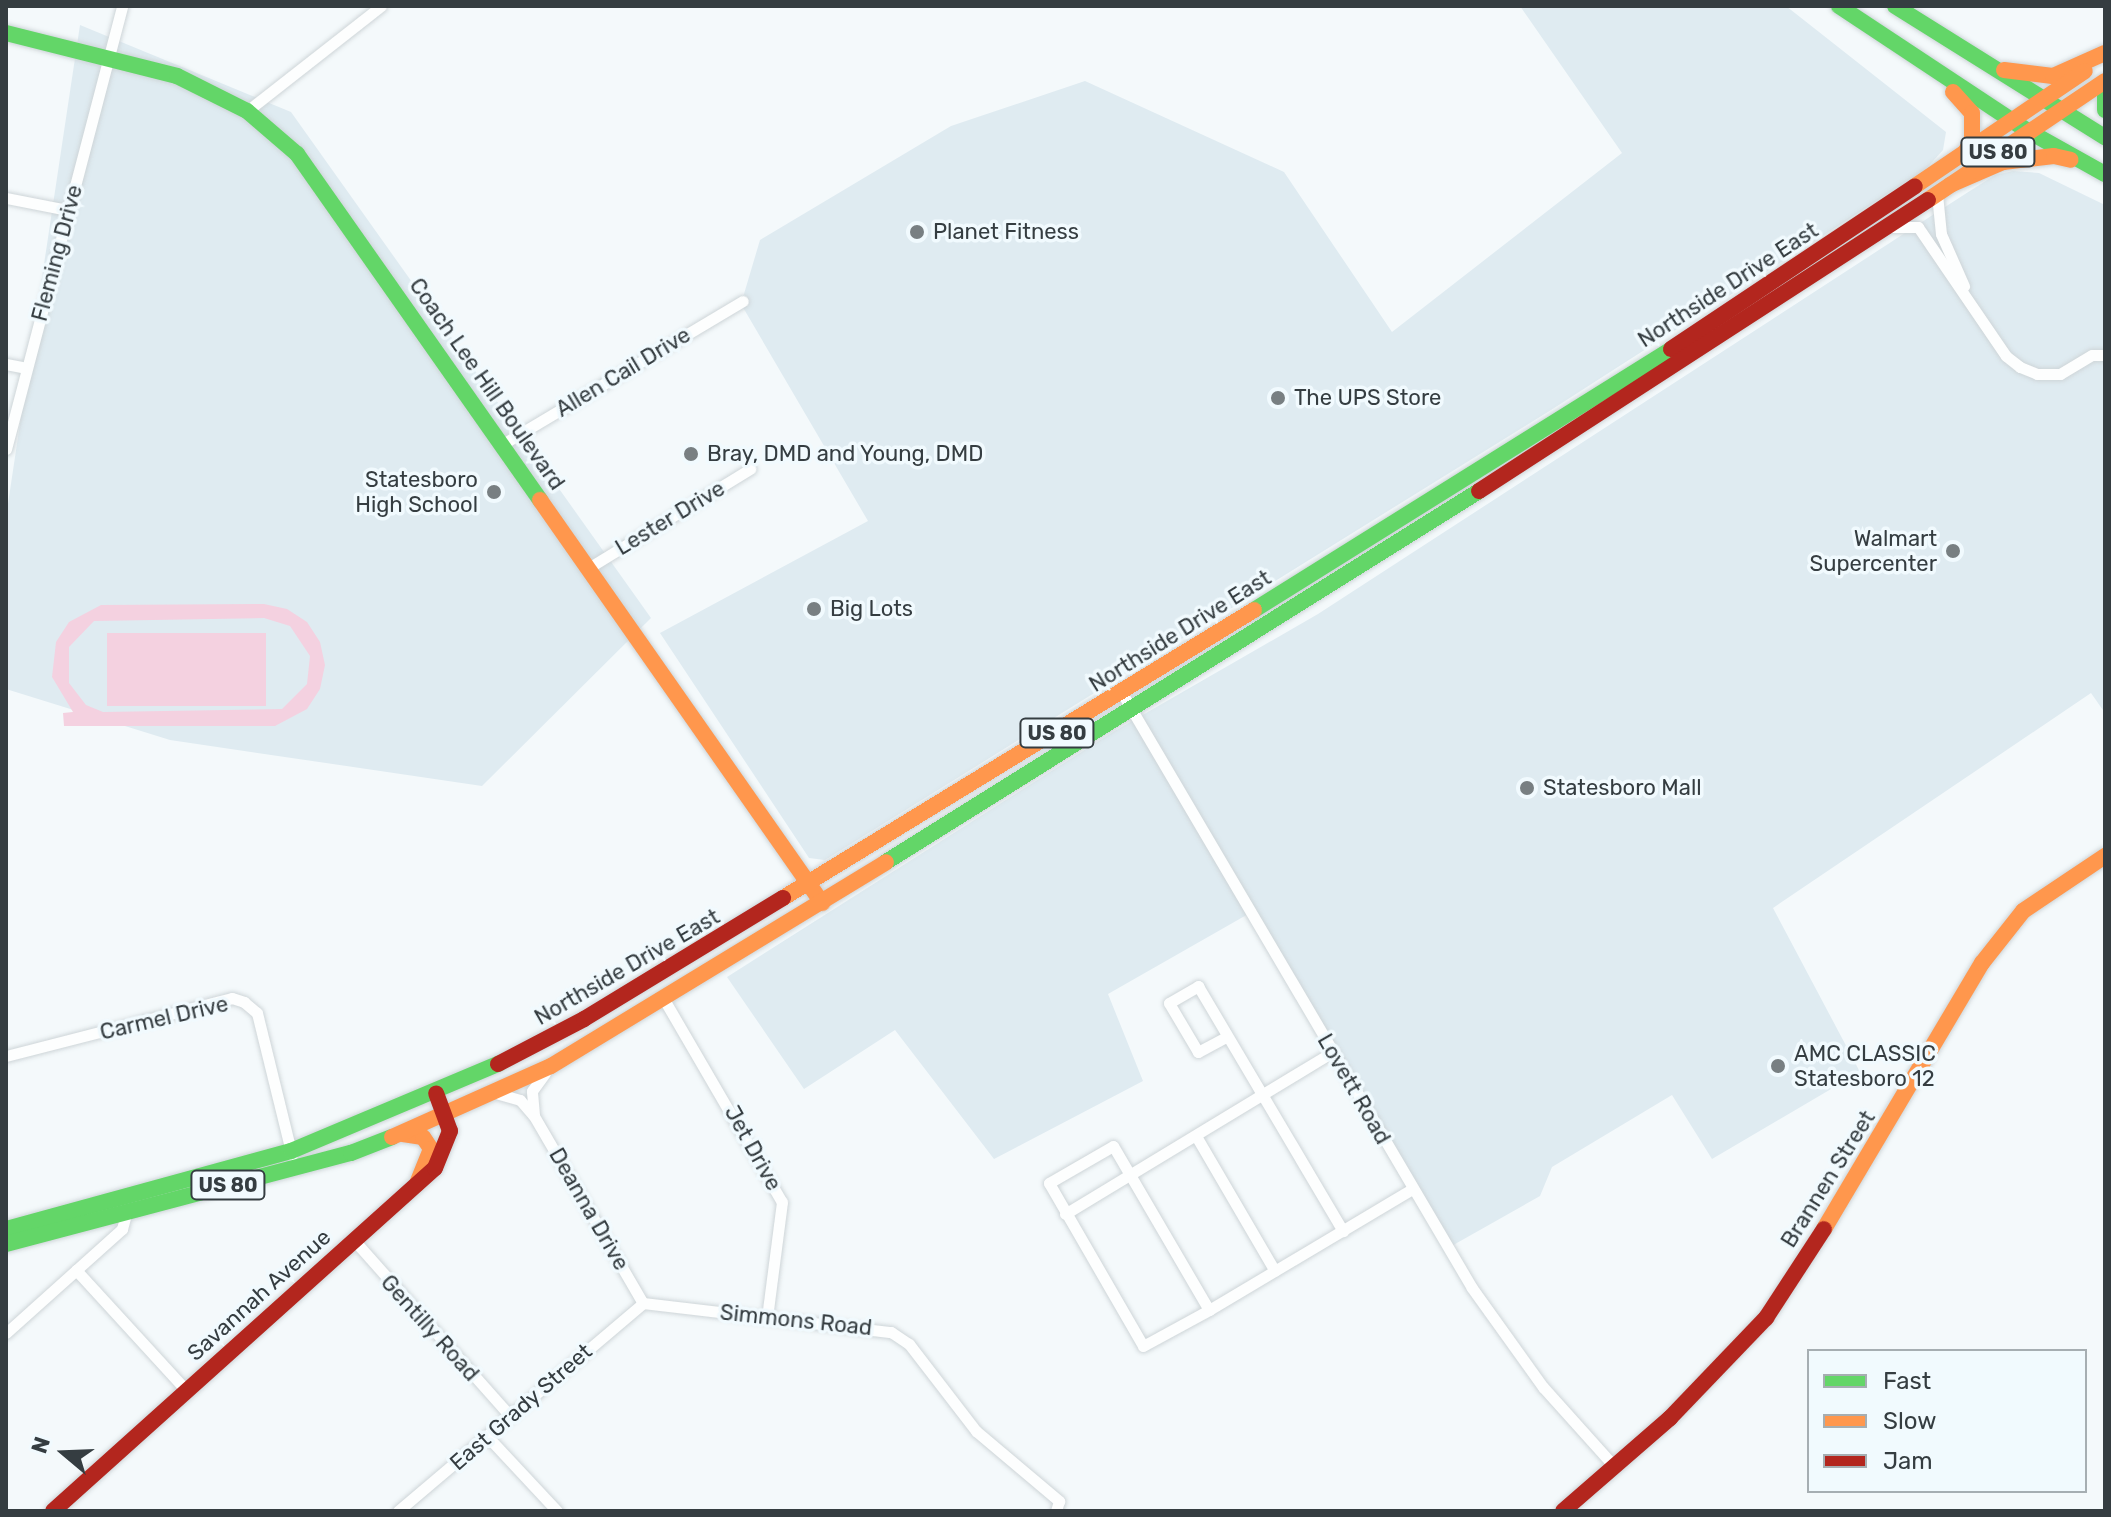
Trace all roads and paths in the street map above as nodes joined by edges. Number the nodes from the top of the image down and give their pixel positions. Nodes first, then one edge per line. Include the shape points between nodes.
1 (122, 6) edge
2 (381, 6) edge
3 (1831, 6) edge
4 (1839, 6) edge
5 (1895, 6) edge
6 (6, 33) edge
7 (2105, 55) edge
8 (111, 59) junction
9 (1986, 65) junction
10 (2105, 81) edge
11 (2105, 96) edge
12 (2040, 99) junction
13 (2105, 110) edge
14 (247, 111) junction
15 (2061, 112) junction
16 (2012, 120) junction
17 (2028, 131) junction
18 (2105, 137) edge
19 (1963, 156) junction
20 (2087, 163) junction
21 (2105, 174) edge
22 (1944, 190) junction
23 (6, 198) edge
24 (68, 210) junction
25 (1887, 227) junction
26 (1965, 290) junction
27 (743, 301) dead end
28 (2105, 355) edge
29 (6, 364) edge
30 (27, 368) junction
31 (503, 444) junction
32 (6, 449) edge
33 (750, 469) dead end
34 (590, 567) junction
35 (1122, 693) junction
36 (1132, 711) junction
37 (2105, 856) edge
38 (810, 884) junction
39 (822, 903) junction
40 (662, 996) junction
41 (1226, 1037) junction
42 (1332, 1052) junction
43 (6, 1056) edge
44 (551, 1066) junction
45 (436, 1093) junction
46 (499, 1094) junction
47 (1262, 1096) junction
48 (447, 1116) junction
49 (534, 1116) junction
50 (403, 1134) junction
51 (1196, 1136) junction
52 (293, 1159) junction
53 (1130, 1175) junction
54 (417, 1184) junction
55 (1412, 1189) junction
56 (128, 1204) junction
57 (1065, 1214) junction
58 (6, 1229) edge
59 (1343, 1231) junction
60 (353, 1239) junction
61 (6, 1244) edge
62 (76, 1270) junction
63 (1275, 1271) junction
64 (643, 1303) junction
65 (1209, 1310) junction
66 (767, 1317) junction
67 (6, 1333) edge
68 (186, 1390) junction
69 (509, 1415) junction
70 (487, 1436) junction
71 (1614, 1466) junction
72 (53, 1511) edge
73 (398, 1511) edge
74 (557, 1511) edge
75 (1056, 1511) edge
76 (1563, 1511) edge

1 - 8 street, Fleming Drive
2 - 14 street
3 - 19 main road via 1966,103 1973,128
4 - 16 main road
5 - 9 main road
6 - 8 main road, Coach Lee Hill Boulevard
7 - 9 main road via 2053,76
7 - 12 main road, Northside Drive East / US 80
8 - 14 main road, Coach Lee Hill Boulevard via 177,76
8 - 24 street, Fleming Drive
9 - 12 main road
10 - 15 main road, Northside Drive East / US 80
11 - 13 main road
12 - 15 main road
12 - 16 main road, Northside Drive East / US 80
14 - 31 main road, Coach Lee Hill Boulevard via 297,154
15 - 17 main road, Northside Drive East / US 80
15 - 18 main road
16 - 17 main road
16 - 19 main road, Northside Drive East / US 80
17 - 20 main road
17 - 22 main road, Northside Drive East / US 80
19 - 35 main road, Northside Drive East / US 80 via 1737,307
20 - 21 main road
20 - 22 main road via 2028,157
22 - 25 main road, Northside Drive East / US 80
22 - 26 street via 1941,234
23 - 24 street
24 - 30 street, Fleming Drive
25 - 26 street via 1918,227
25 - 36 main road, Northside Drive East / US 80
26 - 28 street via 2006,356 2020,367 2060,374 2092,355
27 - 31 street, Allen Cail Drive
29 - 30 street
30 - 32 street, Fleming Drive
31 - 34 main road, Coach Lee Hill Boulevard
33 - 34 street, Lester Drive
34 - 38 main road, Coach Lee Hill Boulevard
35 - 36 street, Lovett Road
35 - 38 main road, Northside Drive East / US 80
36 - 39 main road, Northside Drive East / US 80
36 - 42 street, Lovett Road
37 - 71 main road, Brannen Street via 2023,911 1986,957 1856,1180 1766,1318 1670,1418
38 - 39 main road, Coach Lee Hill Boulevard
38 - 45 main road, Northside Drive East / US 80 via 584,1019
39 - 40 main road, Northside Drive East / US 80
40 - 44 main road, Northside Drive East / US 80
40 - 66 street, Jet Drive via 775,1181 782,1202
41 - 41 street via 1198,986 1169,1003 1198,1052
41 - 47 street
42 - 47 street
42 - 55 street, Lovett Road
43 - 52 street, Carmel Drive via 232,998 244,1002 257,1013
44 - 46 main road, Northside Drive East / US 80
44 - 49 street via 532,1091
45 - 48 main road
45 - 52 main road, Northside Drive East / US 80
46 - 48 main road, Northside Drive East / US 80
46 - 49 street, Deanna Drive via 520,1100
47 - 51 street
47 - 59 street
48 - 50 main road, Northside Drive East / US 80
48 - 54 main road, Savannah Avenue via 446,1152
49 - 64 street, Deanna Drive
50 - 52 main road, Northside Drive East / US 80
50 - 54 main road via 423,1137 431,1149
51 - 53 street
51 - 63 street
52 - 56 main road, Northside Drive East / US 80
53 - 57 street
53 - 57 street via 1113,1146 1049,1183
53 - 65 street
54 - 60 main road, Savannah Avenue
55 - 59 street
55 - 71 street, Lovett Road via 1501,1331
56 - 58 main road, Northside Drive East / US 80
56 - 61 main road, Northside Drive East / US 80
56 - 62 street via 122,1229
57 - 65 street via 1143,1346
59 - 63 street
60 - 68 main road, Savannah Avenue
60 - 69 street, Gentilly Road
62 - 67 street
62 - 68 street
63 - 65 street
64 - 66 street, Simmons Road
64 - 69 street, East Grady Street
66 - 75 street, Simmons Road via 874,1327 900,1338 976,1431 1059,1501
68 - 72 main road, Savannah Avenue
69 - 70 street, East Grady Street
70 - 73 street, East Grady Street
70 - 74 street
71 - 76 main road, Brannen Street

